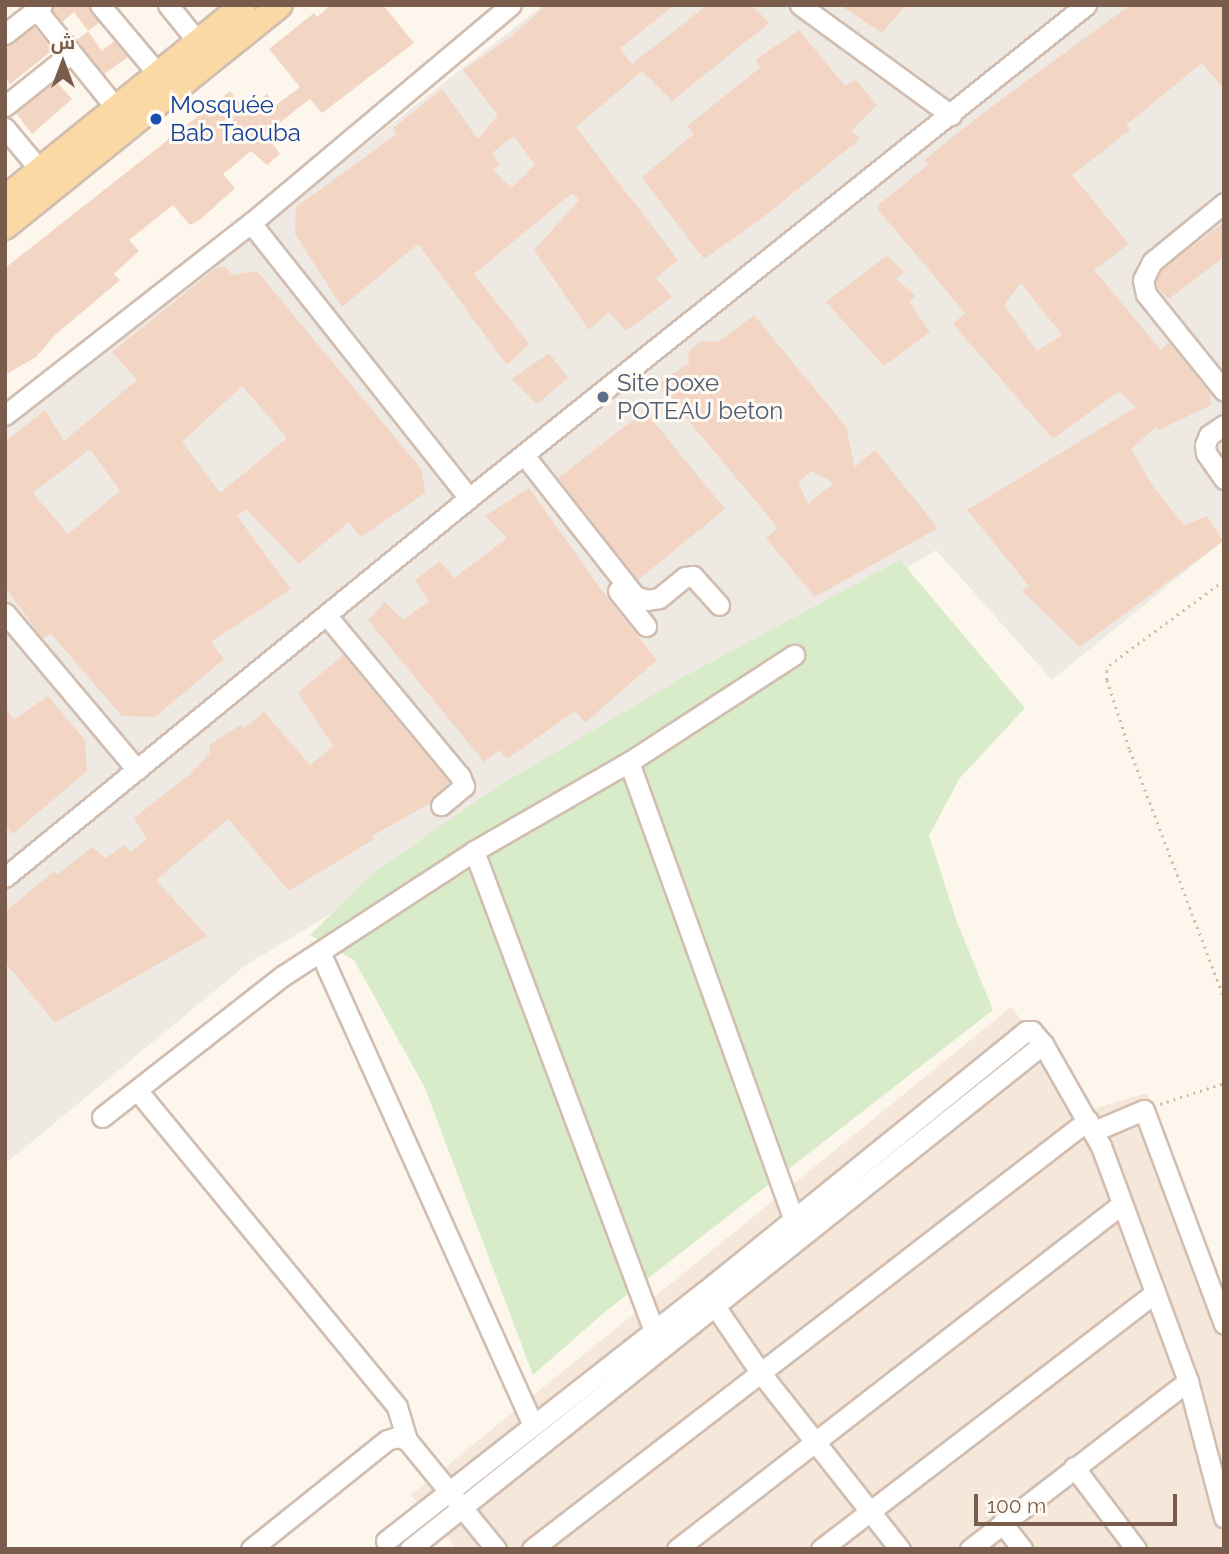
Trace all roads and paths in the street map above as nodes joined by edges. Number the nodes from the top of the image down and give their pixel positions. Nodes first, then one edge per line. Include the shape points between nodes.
1 (100, 5) edge
2 (168, 5) edge
3 (243, 5) edge
4 (280, 5) edge
5 (511, 5) edge
6 (800, 5) edge
7 (1086, 5) edge
8 (39, 7) edge
9 (5, 34) edge
10 (198, 42) junction
11 (70, 54) junction
12 (158, 74) junction
13 (9, 97) edge
14 (116, 108) junction
15 (951, 115) junction
16 (5, 128) edge
17 (40, 169) junction
18 (5, 198) edge
19 (1224, 203) edge
20 (251, 223) junction
21 (5, 227) edge
22 (1224, 391) edge
23 (5, 415) edge
24 (1224, 425) edge
25 (519, 459) junction
26 (1224, 479) edge
27 (469, 498) junction
28 (1224, 581) edge
29 (719, 605) dead end
30 (5, 612) edge
31 (327, 617) junction
32 (646, 626) dead end
33 (793, 655) dead end
34 (629, 762) junction
35 (137, 770) junction
36 (441, 805) dead end
37 (474, 850) junction
38 (5, 877) edge
39 (320, 952) junction
40 (1224, 997) edge
41 (1043, 1044) junction
42 (1224, 1083) edge
43 (137, 1090) junction
44 (1144, 1110) junction
45 (102, 1117) dead end
46 (1091, 1125) junction
47 (1122, 1204) junction
48 (794, 1220) junction
49 (1156, 1293) junction
50 (710, 1299) junction
51 (1224, 1324) edge
52 (654, 1331) junction
53 (761, 1372) junction
54 (1188, 1381) junction
55 (533, 1426) junction
56 (407, 1440) junction
57 (818, 1441) junction
58 (1074, 1467) junction
59 (447, 1492) junction
60 (460, 1508) junction
61 (871, 1511) junction
62 (1224, 1517) edge
63 (1002, 1523) junction
64 (386, 1541) dead end
65 (251, 1549) edge
66 (410, 1549) edge
67 (496, 1549) edge
68 (531, 1549) edge
69 (677, 1549) edge
70 (821, 1549) edge
71 (900, 1549) edge
72 (970, 1549) edge
73 (1023, 1549) edge
74 (1136, 1549) edge

1 - 12 street
2 - 10 street
3 - 10 main road
4 - 21 main road
5 - 20 street
6 - 15 street
7 - 15 street
8 - 9 street
8 - 11 street
10 - 12 main road
11 - 13 street
11 - 14 street
12 - 14 main road
14 - 17 main road
15 - 25 street
16 - 17 street
17 - 18 main road
19 - 22 street via 1152,262 1143,280 1146,294
20 - 23 street
20 - 27 street
24 - 26 street via 1209,435 1205,445
25 - 27 street
25 - 29 street via 635,596 659,598 685,577 693,576
25 - 32 street
27 - 31 street
28 - 40 path via 1111,664 1107,680
30 - 35 street
31 - 35 street
31 - 36 street via 460,776 464,786
33 - 34 street
34 - 37 street
34 - 48 street
35 - 38 street
37 - 39 street
37 - 52 street
39 - 43 street
39 - 55 street
41 - 46 street
41 - 48 street via 1032,1031 1020,1034
41 - 50 street
42 - 44 path
43 - 45 street
43 - 56 street via 397,1407
44 - 46 street
44 - 51 street
46 - 47 street
46 - 53 street
47 - 49 street
47 - 57 street
48 - 50 street
49 - 54 street
49 - 61 street
50 - 52 street
50 - 53 street
50 - 60 street
52 - 55 street
53 - 57 street
53 - 68 street
54 - 58 street
54 - 62 street
55 - 59 street
56 - 59 street
56 - 65 street via 387,1440
57 - 61 street
57 - 69 street
58 - 63 street
58 - 74 street
59 - 60 street
59 - 64 street
60 - 66 street
60 - 67 street
61 - 70 street
61 - 71 street
63 - 72 street
63 - 73 street

